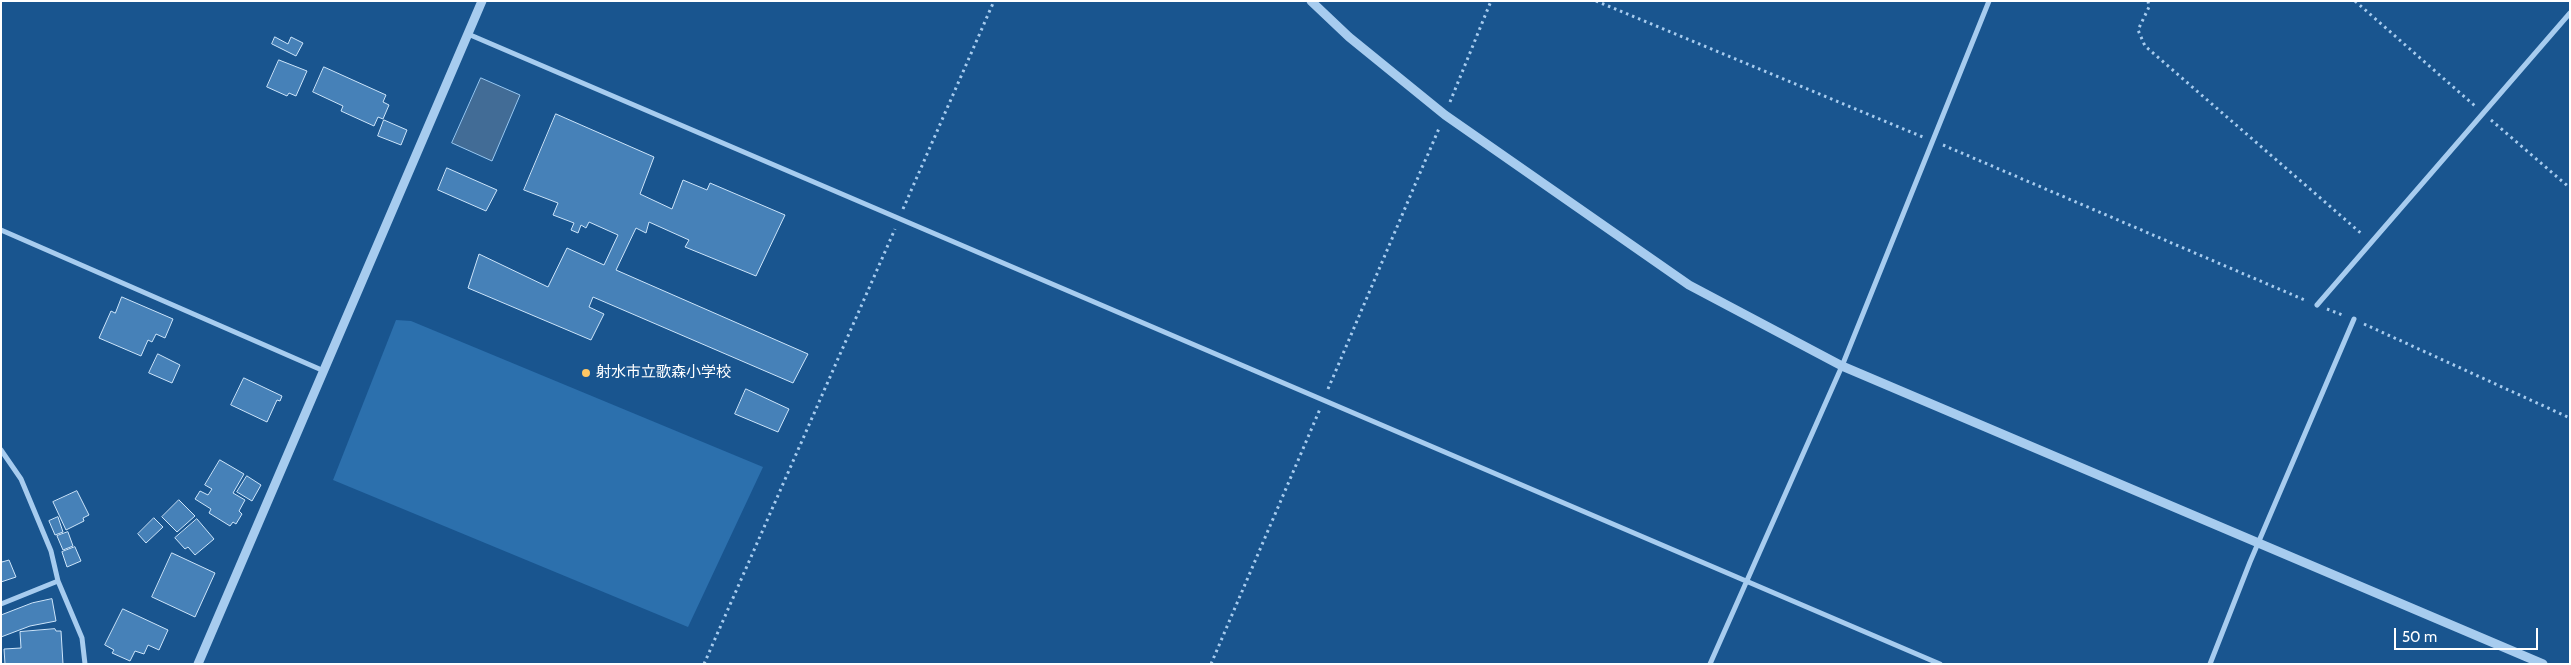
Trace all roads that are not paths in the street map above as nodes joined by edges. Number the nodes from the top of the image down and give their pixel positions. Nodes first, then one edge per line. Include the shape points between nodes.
1 (482, 1) edge
2 (1311, 1) edge
3 (1989, 1) edge
4 (2570, 13) edge
5 (468, 34) junction
6 (1, 230) edge
7 (2317, 305) road end
8 (2354, 320) road end
9 (1842, 366) junction
10 (324, 371) junction
11 (1, 450) edge
12 (2259, 542) junction
13 (58, 581) junction
14 (1746, 582) junction
15 (1, 604) edge
16 (85, 664) edge
17 (198, 664) edge
18 (1710, 664) edge
19 (1940, 664) edge
20 (2210, 664) edge
21 (2542, 664) edge

1 - 5 street
2 - 9 street via 1349,37 1445,115 1689,285
3 - 9 street
4 - 7 street
5 - 10 street
5 - 14 street
6 - 10 street
8 - 12 street
9 - 12 street
9 - 14 street
10 - 17 street
11 - 13 street via 21,479 51,551
12 - 20 street
12 - 21 street
13 - 15 street
13 - 16 street via 82,638
14 - 18 street
14 - 19 street

